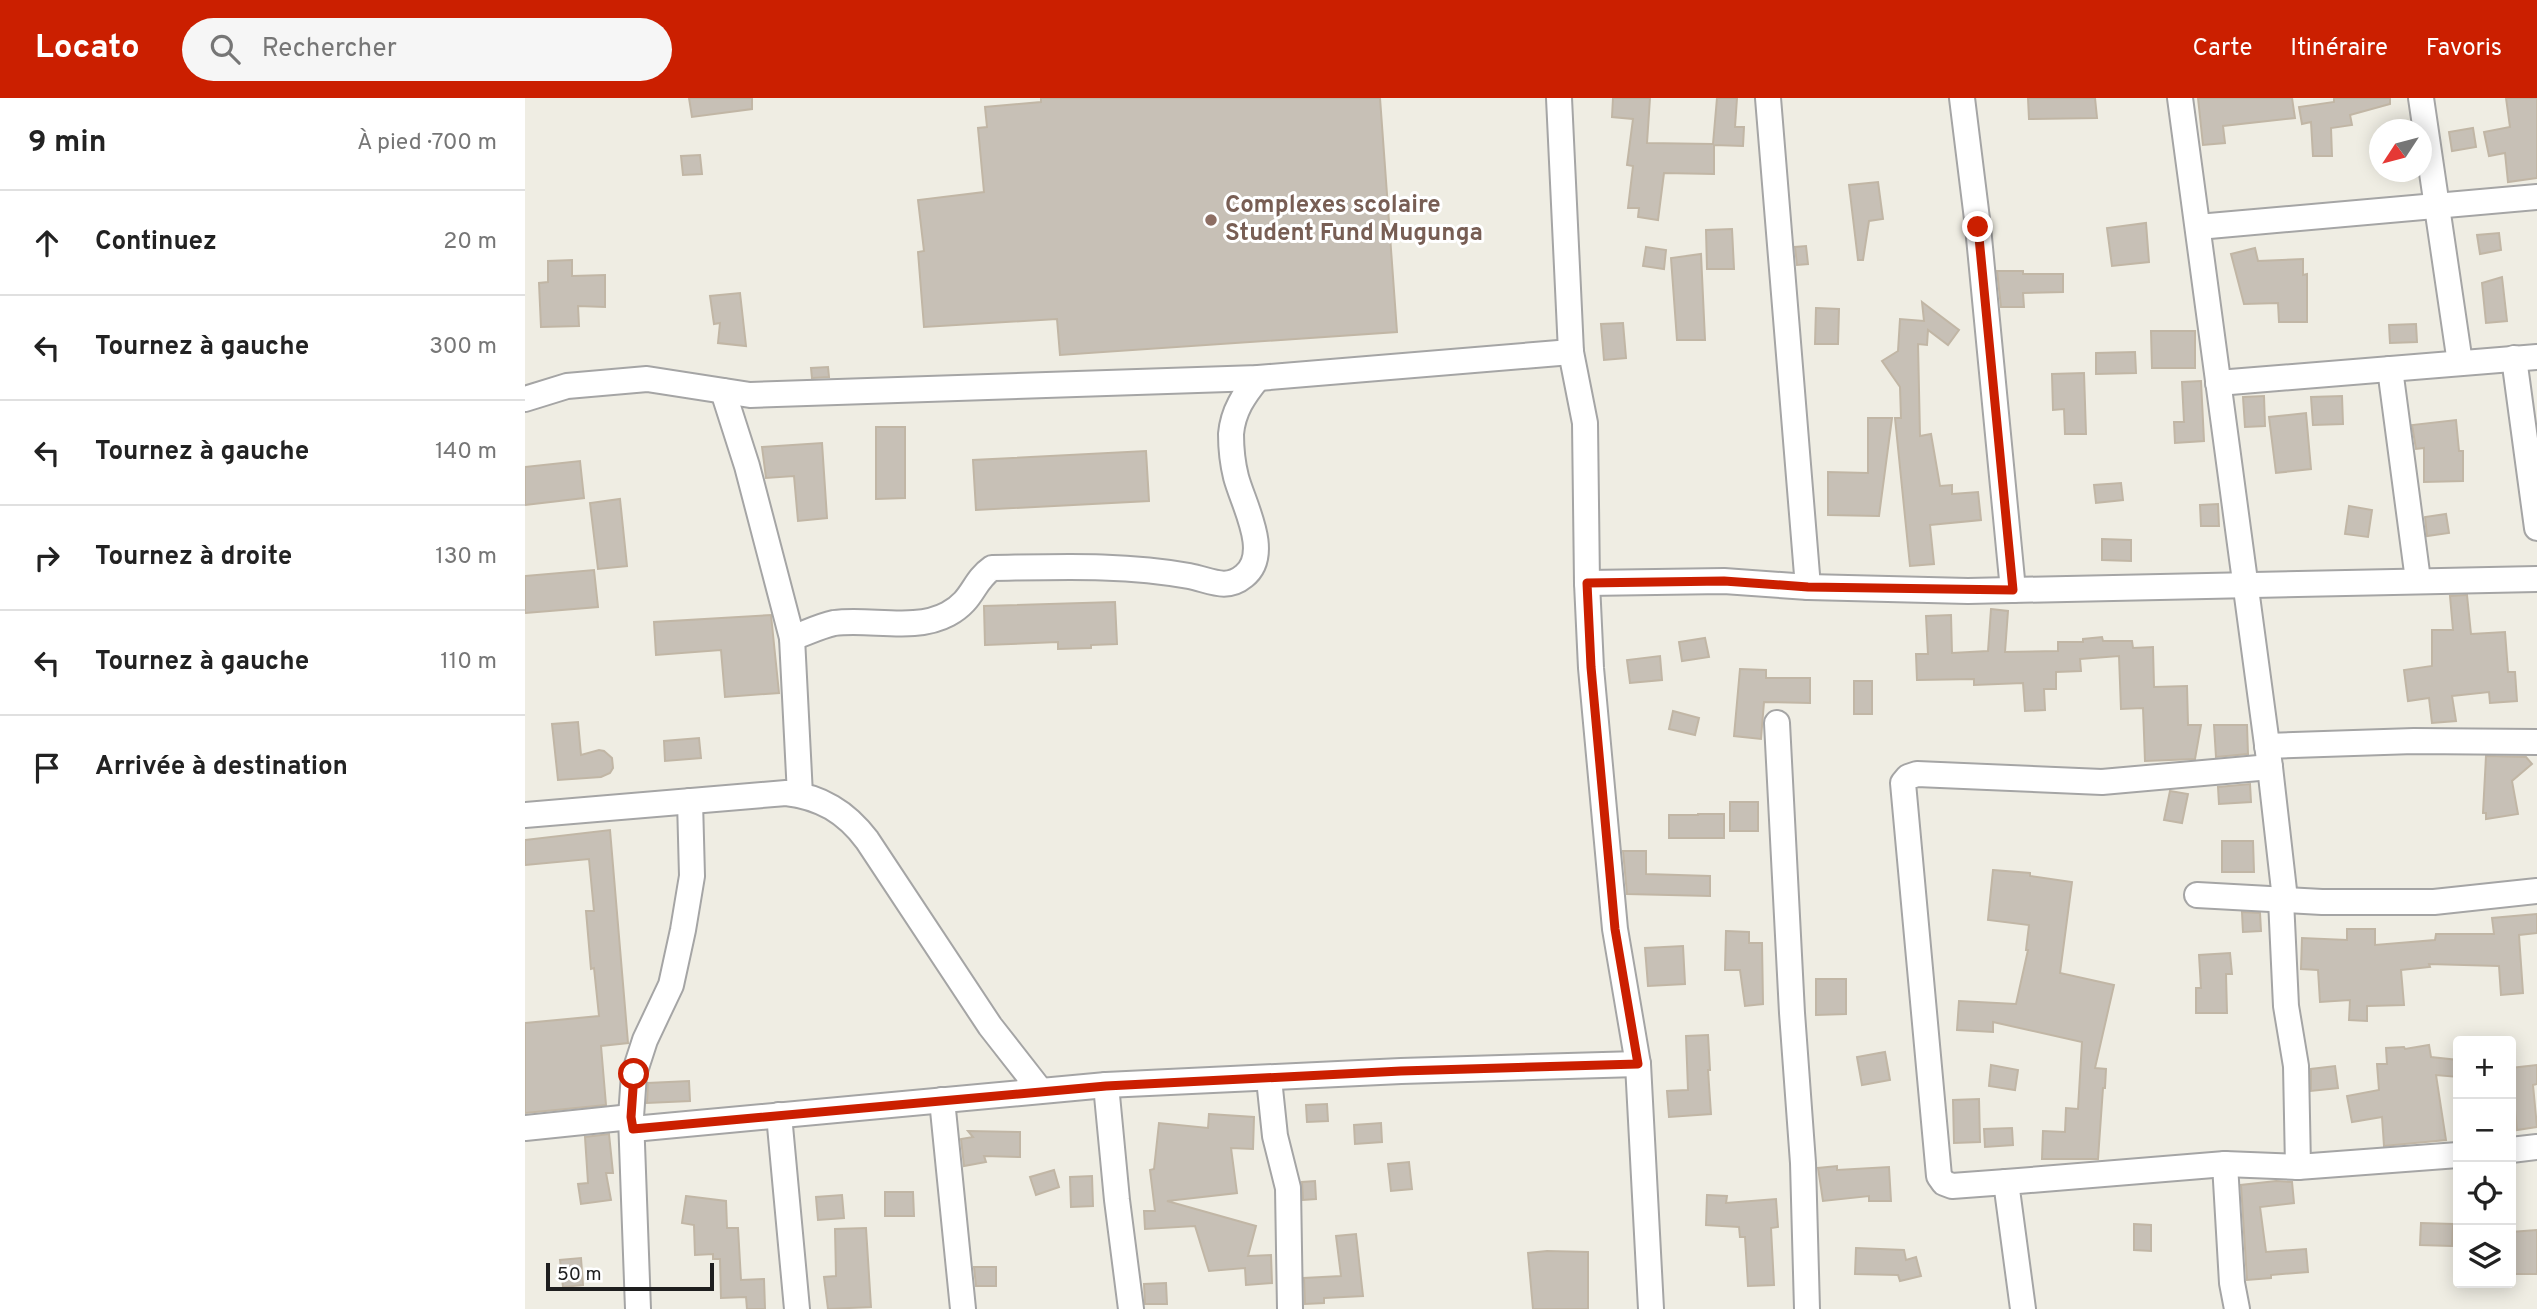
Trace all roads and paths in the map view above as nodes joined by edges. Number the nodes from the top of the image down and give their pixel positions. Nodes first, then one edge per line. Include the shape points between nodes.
1 (1559, 98) edge
2 (1768, 98) edge
3 (1962, 98) edge
4 (2180, 98) edge
5 (2421, 98) edge
6 (2537, 197) edge
7 (2435, 206) junction
8 (2198, 227) junction
9 (1571, 352) junction
10 (2526, 358) edge
11 (2460, 363) junction
12 (2390, 369) junction
13 (1258, 378) junction
14 (2218, 383) junction
15 (723, 391) junction
16 (525, 399) edge
17 (2537, 528) edge
18 (2537, 579) edge
19 (2418, 580) junction
20 (1587, 583) junction
21 (2245, 585) junction
22 (1808, 587) junction
23 (2013, 590) junction
24 (792, 638) junction
25 (1777, 723) dead end
26 (2537, 742) edge
27 (2268, 757) junction
28 (800, 795) junction
29 (690, 801) junction
30 (525, 815) edge
31 (2537, 891) edge
32 (2197, 894) dead end
33 (2283, 900) junction
34 (1638, 1064) junction
35 (1269, 1079) junction
36 (1106, 1086) junction
37 (1040, 1090) junction
38 (942, 1100) junction
39 (779, 1115) junction
40 (632, 1123) junction
41 (525, 1128) edge
42 (2537, 1147) edge
43 (2516, 1149) edge
44 (2453, 1155) edge
45 (2225, 1164) junction
46 (2298, 1167) junction
47 (2006, 1182) junction
48 (638, 1309) edge
49 (797, 1309) edge
50 (963, 1309) edge
51 (1131, 1309) edge
52 (1290, 1309) edge
53 (1651, 1309) edge
54 (1807, 1309) edge
55 (2023, 1309) edge
56 (2237, 1309) edge

1 - 9 street
2 - 22 street
3 - 23 street
4 - 8 street
5 - 7 street
6 - 7 street
7 - 8 street
7 - 11 street
8 - 14 street
9 - 13 street
9 - 20 street via 1585,423
10 - 11 street
10 - 17 street
11 - 12 street
12 - 14 street
12 - 19 street
13 - 15 street via 750,395
13 - 24 street via 1239,401 1231,434 1235,475 1257,539 1256,557 1248,574 1236,582 1225,586 1135,568 992,568 964,604 944,616 920,622 832,624
14 - 21 street
15 - 16 street via 647,379 567,386
15 - 24 street
18 - 19 street
19 - 21 street
20 - 22 street via 1724,581
20 - 34 street via 1615,929
21 - 23 street
21 - 27 street
22 - 23 street
24 - 28 street
25 - 54 street
26 - 27 street via 2414,741
27 - 33 street
27 - 47 street via 2102,782 1917,774 1903,783 1939,1175 1952,1186
28 - 29 street
28 - 37 street via 853,821 990,1026
29 - 30 street
29 - 40 street via 692,876 683,930 671,985 634,1074
31 - 33 street via 2434,902
32 - 33 street
33 - 46 street via 2286,1006 2297,1066
34 - 35 street
34 - 53 street
35 - 36 street
35 - 52 street via 1275,1136 1288,1188
36 - 37 street
36 - 51 street
37 - 38 street
38 - 39 street
38 - 50 street
39 - 40 street
39 - 49 street
40 - 41 street
40 - 48 street
42 - 43 street
44 - 46 street
45 - 46 street
45 - 47 street
45 - 56 street
47 - 55 street

